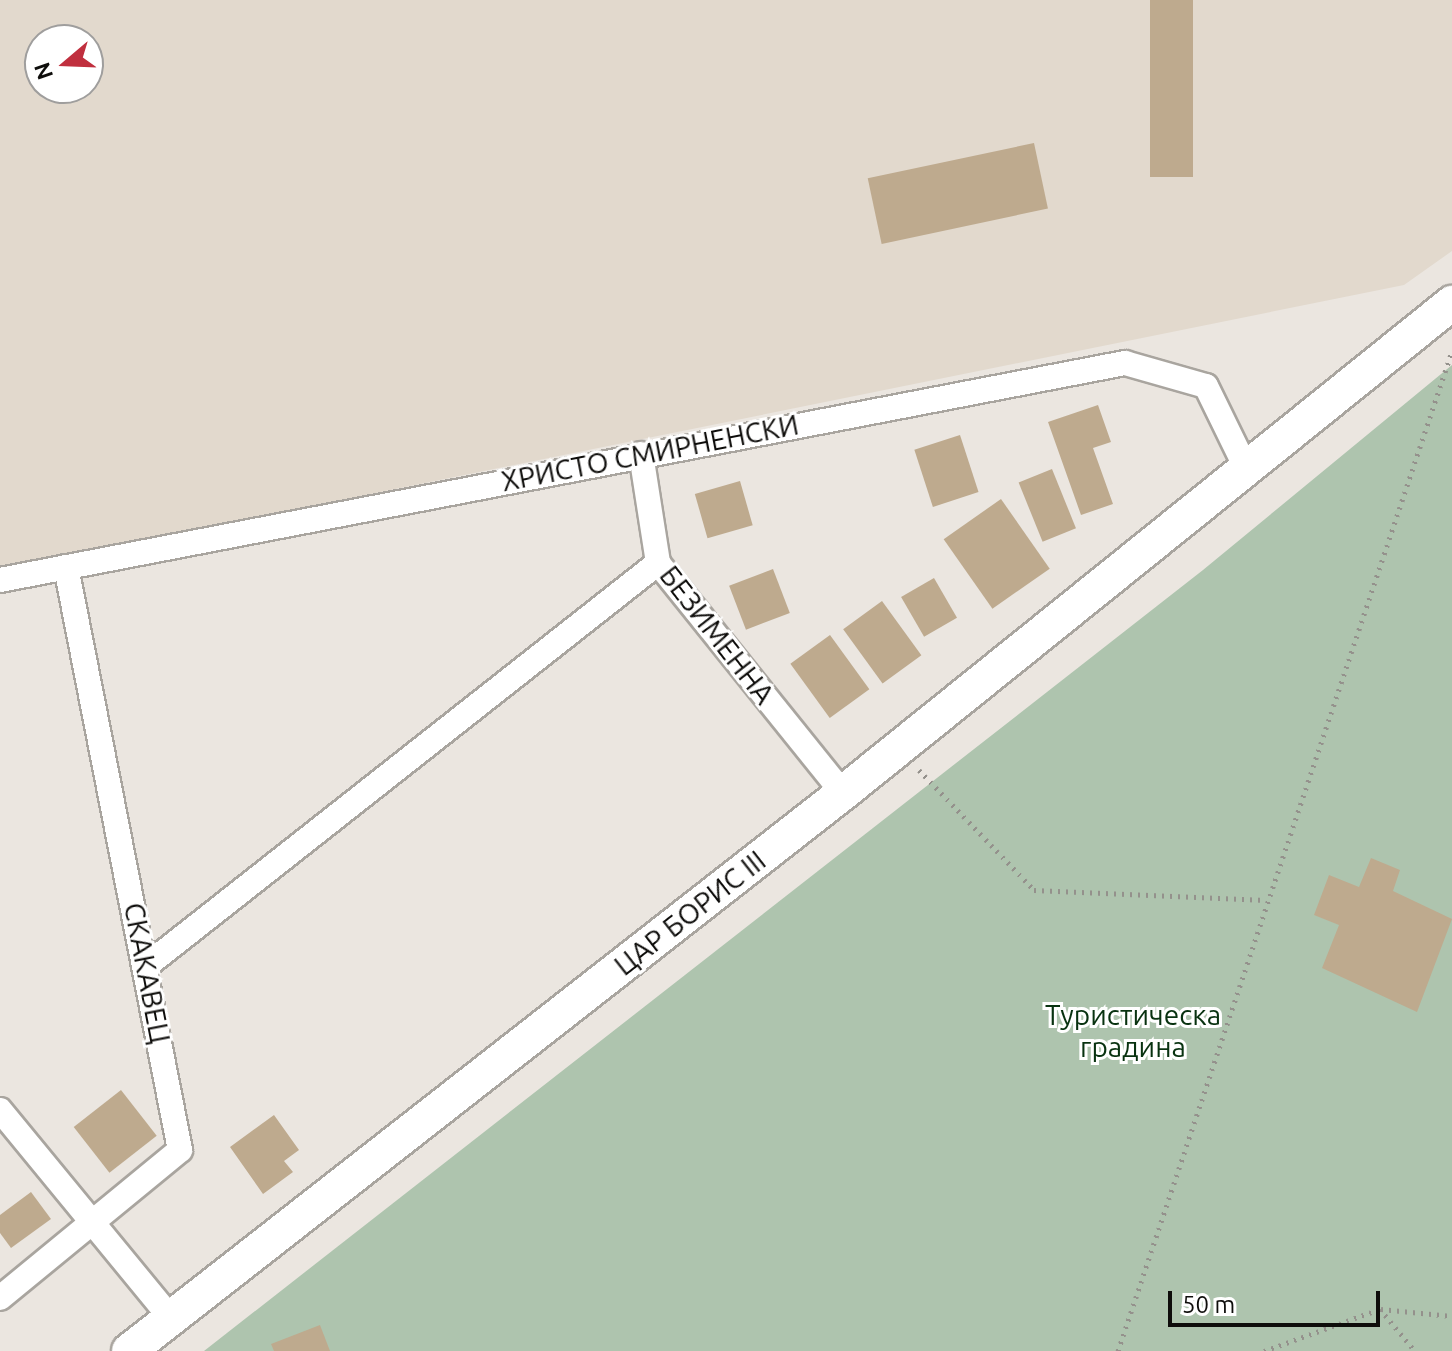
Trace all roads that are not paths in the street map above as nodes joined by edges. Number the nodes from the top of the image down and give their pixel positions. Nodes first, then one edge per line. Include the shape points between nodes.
1 (1452, 303) edge
2 (641, 454) junction
3 (1247, 470) junction
4 (658, 563) junction
5 (66, 567) junction
6 (0, 580) edge
7 (843, 793) junction
8 (146, 966) junction
9 (0, 1110) edge
10 (92, 1221) junction
11 (0, 1298) edge
12 (171, 1318) junction
13 (129, 1351) edge

1 - 3 main road, ЦАР БОРИС III
2 - 3 street, ХРИСТО СМИРНЕНСКИ via 1125,363 1206,386
2 - 4 street, БЕЗИМЕННА
2 - 5 street, ХРИСТО СМИРНЕНСКИ
3 - 7 main road, ЦАР БОРИС III
4 - 7 street, БЕЗИМЕННА
4 - 8 street
5 - 6 street, ХРИСТО СМИРНЕНСКИ
5 - 8 street, СКАКАВЕЦ
7 - 12 main road, ЦАР БОРИС III
8 - 10 street, СКАКАВЕЦ via 180,1150
9 - 10 street
10 - 11 street, СКАКАВЕЦ
10 - 12 street
12 - 13 main road, ЦАР БОРИС III

